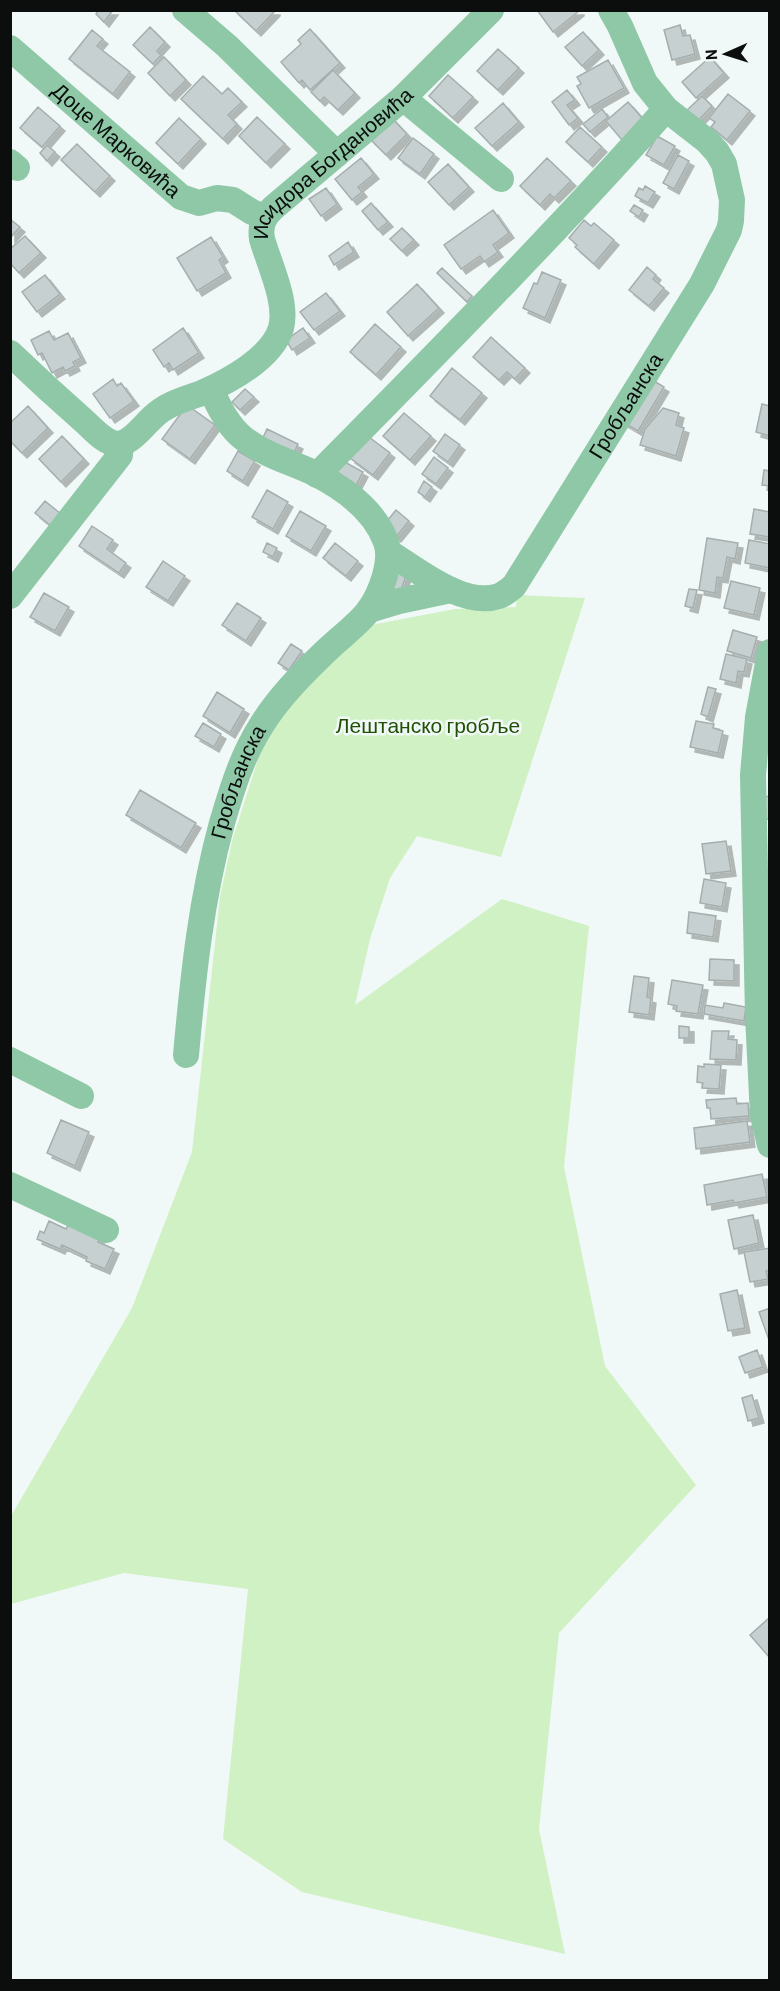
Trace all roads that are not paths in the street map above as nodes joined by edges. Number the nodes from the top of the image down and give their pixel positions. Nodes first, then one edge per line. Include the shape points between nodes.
1 (185, 10) edge
2 (491, 10) edge
3 (611, 10) edge
4 (13, 57) edge
5 (403, 98) junction
6 (666, 109) junction
7 (337, 154) junction
8 (501, 179) dead end
9 (264, 217) junction
10 (10, 352) edge
11 (211, 389) junction
12 (121, 444) junction
13 (316, 475) junction
14 (390, 553) junction
15 (451, 590) junction
16 (10, 597) edge
17 (369, 610) junction
18 (770, 652) edge
19 (186, 1056) dead end
20 (10, 1060) edge
21 (81, 1096) dead end
22 (770, 1145) edge
23 (10, 1185) edge
24 (106, 1230) dead end

1 - 7 street
2 - 5 street, Исидора Богдановића
3 - 6 street, Гробљанска via 645,83
4 - 9 street, Доце Марковића via 181,197 199,202 233,200
5 - 7 street, Исидора Богдановића
5 - 8 street
6 - 13 street via 463,327
6 - 15 street, Гробљанска via 707,141 724,164 732,200 729,230 702,284 514,585 502,596 484,598
7 - 9 street, Исидора Богдановића
9 - 11 street, Исидора Богдановића via 260,231 281,303 281,328 262,356
10 - 12 street via 100,435 111,443
11 - 12 street, Исидора Богдановића via 166,407
11 - 13 street via 242,437
12 - 16 street, Исидора Богдановића via 120,455
13 - 14 street via 362,506 379,527
14 - 15 street, Гробљанска
14 - 17 street, Гробљанска
15 - 17 street
17 - 19 street, Гробљанска via 302,674 261,726 235,777 210,866 194,968
18 - 22 street via 753,775 758,1027 763,1116
20 - 21 street
23 - 24 street

